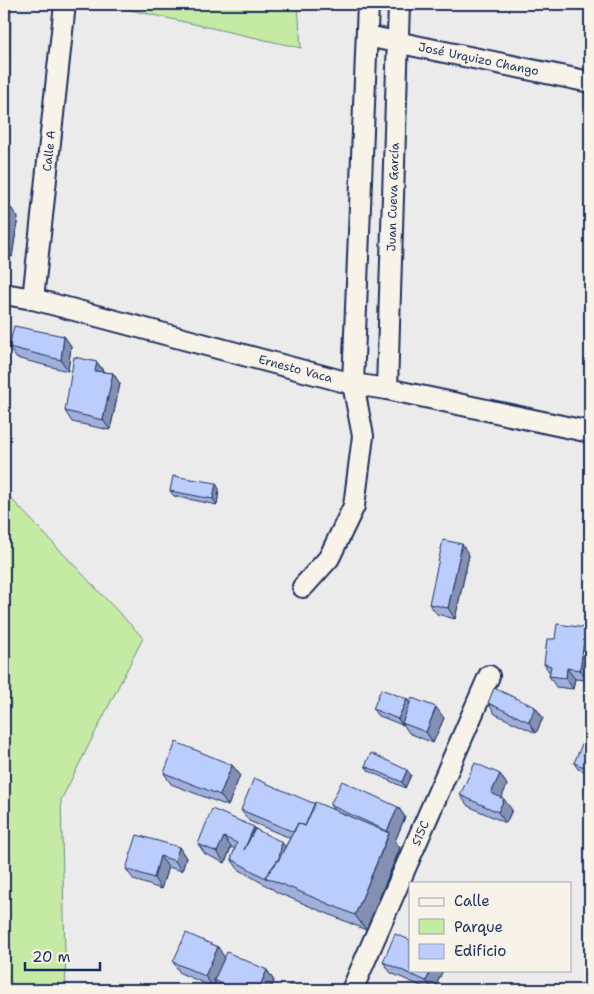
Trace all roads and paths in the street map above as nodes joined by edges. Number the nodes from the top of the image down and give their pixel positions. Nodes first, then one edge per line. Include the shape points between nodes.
1 (65, 4) edge
2 (368, 4) edge
3 (399, 4) edge
4 (367, 36) junction
5 (399, 41) junction
6 (590, 82) edge
7 (4, 294) edge
8 (33, 299) junction
9 (353, 384) junction
10 (387, 389) junction
11 (590, 432) edge
12 (303, 587) dead end
13 (489, 676) dead end
14 (352, 990) edge

1 - 8 street, Calle A
2 - 4 street
3 - 5 street, Juan Cueva García
4 - 5 street, José Urquizo Chango
4 - 9 street
5 - 6 street, José Urquizo Chango
5 - 10 street, Juan Cueva García
7 - 8 street, Ernesto Vaca
8 - 9 street, Ernesto Vaca
9 - 10 street, Ernesto Vaca
9 - 12 street via 363,436 354,506 329,558
10 - 11 street, Ernesto Vaca
13 - 14 street, S15C

